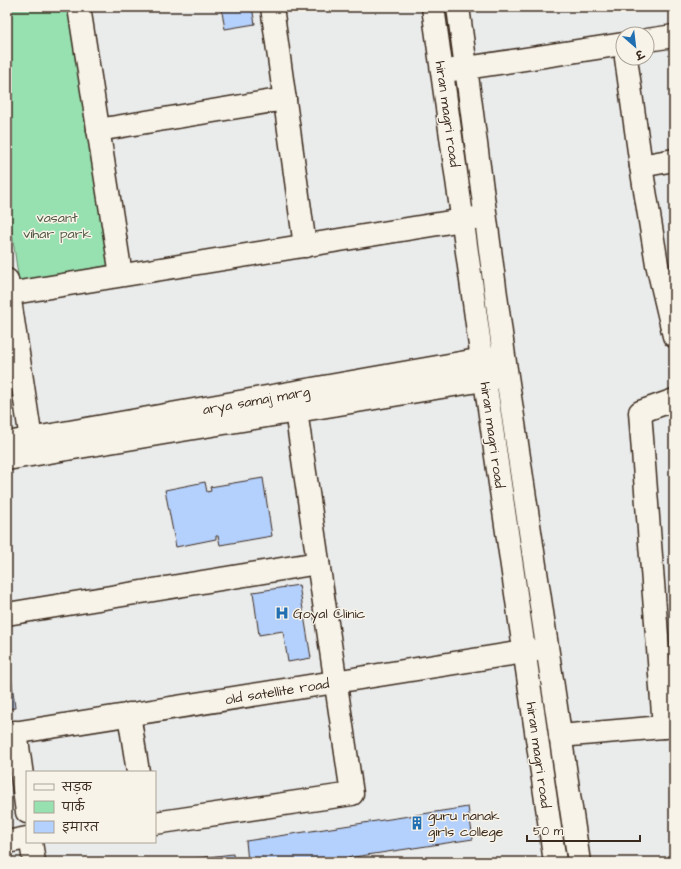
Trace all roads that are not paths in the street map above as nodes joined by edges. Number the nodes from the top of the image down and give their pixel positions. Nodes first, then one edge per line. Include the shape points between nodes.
1 (79, 7) edge
2 (272, 7) edge
3 (433, 7) edge
4 (458, 7) edge
5 (674, 36) edge
6 (655, 39) edge
7 (615, 45) edge
8 (627, 66) edge
9 (466, 68) junction
10 (442, 71) junction
11 (285, 99) junction
12 (98, 130) junction
13 (674, 160) edge
14 (641, 166) junction
15 (486, 216) junction
16 (462, 220) junction
17 (305, 246) junction
18 (666, 262) edge
19 (121, 276) junction
20 (8, 289) edge
21 (674, 336) edge
22 (506, 366) junction
23 (484, 370) junction
24 (674, 400) edge
25 (296, 411) junction
26 (7, 443) edge
27 (32, 447) junction
28 (7, 459) edge
29 (318, 563) junction
30 (7, 614) edge
31 (548, 649) junction
32 (524, 652) junction
33 (335, 682) junction
34 (129, 714) junction
35 (669, 727) edge
36 (11, 733) edge
37 (560, 736) junction
38 (138, 771) edge
39 (26, 807) edge
40 (156, 823) edge
41 (26, 838) edge
42 (7, 842) edge
43 (31, 843) edge
44 (34, 862) edge
45 (555, 862) edge
46 (579, 862) edge

1 - 12 street
2 - 11 street
3 - 10 street, hiran magri road
4 - 9 street
5 - 6 street
7 - 9 street
8 - 14 street
9 - 10 street
9 - 15 street
10 - 16 street, hiran magri road
11 - 12 street
11 - 17 street
12 - 19 street
13 - 14 street
14 - 18 street
15 - 16 street
15 - 22 street
16 - 17 street
16 - 23 street, hiran magri road
17 - 19 street
18 - 21 street
19 - 20 street
20 - 27 street
22 - 23 street
22 - 31 street
23 - 25 street
23 - 27 street, arya samaj marg
23 - 32 street, hiran magri road
24 - 35 street via 640,412
25 - 27 street
25 - 29 street
26 - 27 street, arya samaj marg
27 - 28 street
29 - 30 street
29 - 33 street
31 - 32 street, old satellite road
31 - 37 street
32 - 33 street, old satellite road
32 - 45 street, hiran magri road
33 - 34 street, old satellite road
33 - 40 street via 352,794
34 - 36 street, old satellite road
34 - 38 street
35 - 37 street
36 - 39 street
37 - 46 street
41 - 42 street
43 - 44 street

